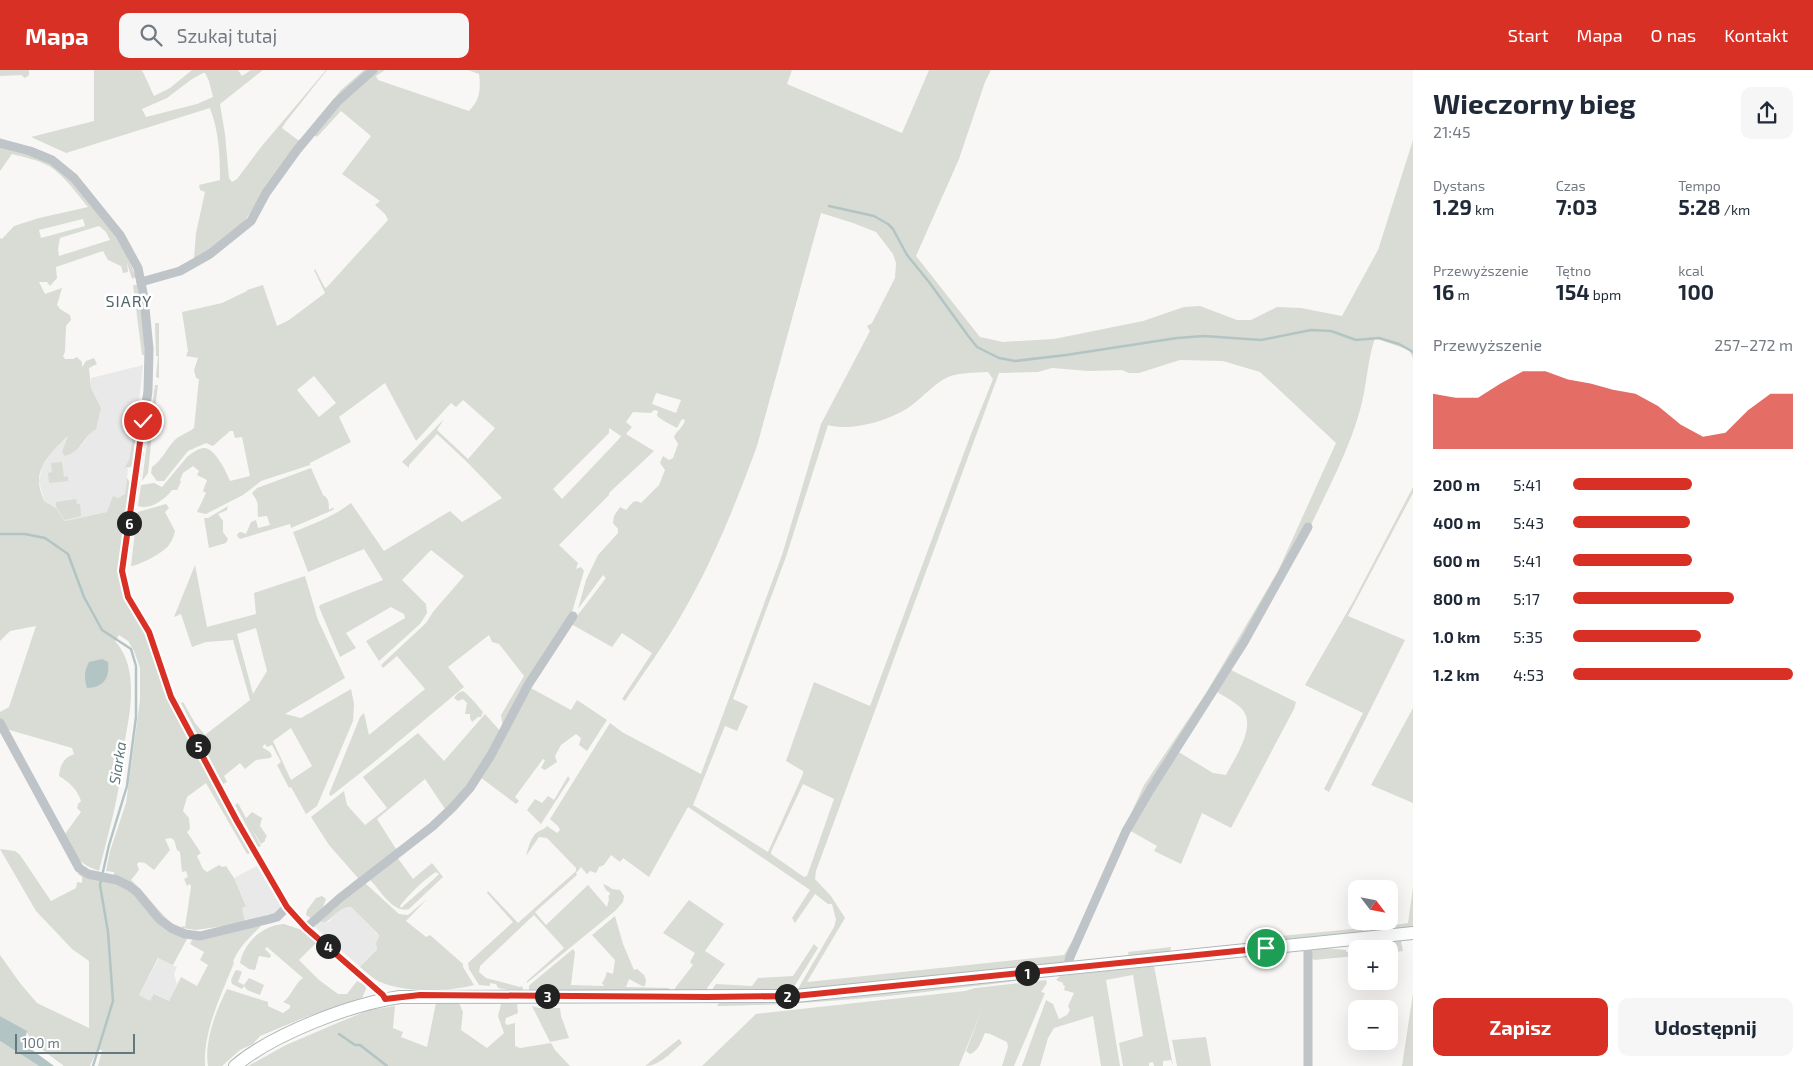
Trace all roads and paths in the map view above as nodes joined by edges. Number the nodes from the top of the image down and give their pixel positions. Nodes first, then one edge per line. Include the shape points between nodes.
1 (373, 70) edge
2 (0, 143) edge
3 (141, 282) junction
4 (1308, 527) dead end
5 (573, 616) dead end
6 (0, 724) edge
7 (287, 907) junction
8 (306, 928) junction
9 (1413, 933) edge
10 (1308, 944) junction
11 (1067, 968) junction
12 (385, 999) junction
13 (235, 1066) edge
14 (1308, 1066) edge

1 - 3 street via 337,102 296,150 266,192 251,221 210,254 180,271
2 - 3 street via 52,160 74,178 120,235 132,254
3 - 7 street via 149,349 148,391 122,574 128,597 149,632 171,697
4 - 11 street via 1244,642 1126,831
5 - 8 street via 528,685 492,755 470,788 433,826
6 - 7 street via 77,865 88,874 129,886 171,928 200,936 270,919
7 - 8 street
8 - 12 street
9 - 10 main road
10 - 11 main road
10 - 14 street
11 - 12 main road via 795,996 420,995
12 - 13 main road via 344,1011 284,1036

